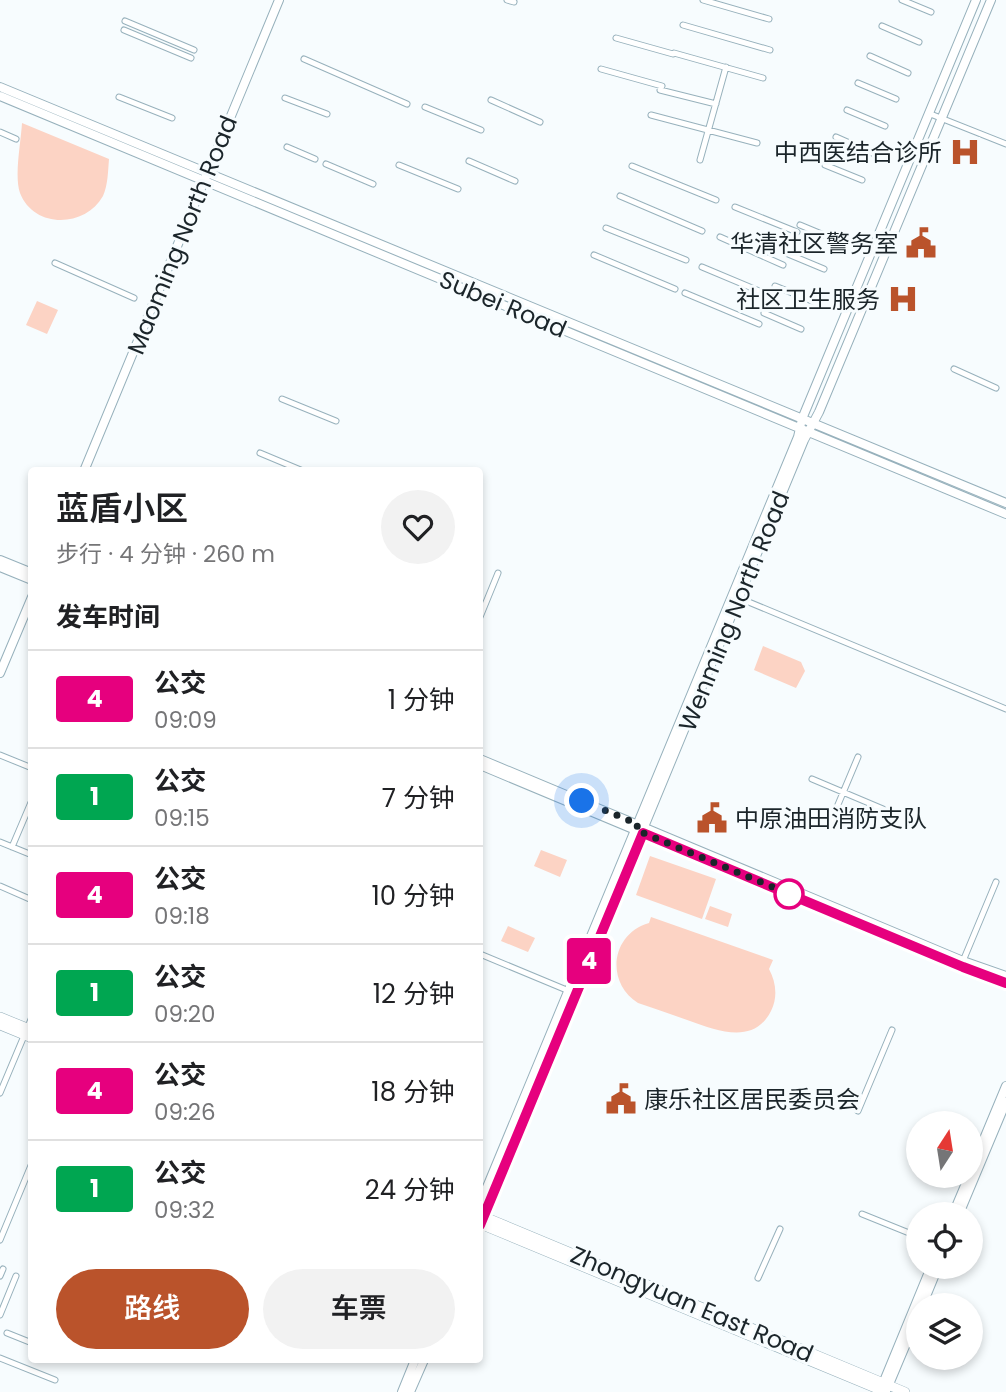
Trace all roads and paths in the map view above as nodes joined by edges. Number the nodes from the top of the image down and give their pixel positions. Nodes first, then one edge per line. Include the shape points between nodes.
1 (279, 0) edge
2 (507, 0) edge
3 (703, 0) edge
4 (902, 0) edge
5 (976, 0) edge
6 (990, 0) edge
7 (514, 2) dead end
8 (931, 12) dead end
9 (769, 19) dead end
10 (125, 21) dead end
11 (683, 25) dead end
12 (882, 26) dead end
13 (124, 30) dead end
14 (616, 38) dead end
15 (919, 42) dead end
16 (194, 50) dead end
17 (770, 50) dead end
18 (870, 56) dead end
19 (191, 58) dead end
20 (304, 59) dead end
21 (726, 67) junction
22 (601, 69) dead end
23 (908, 72) dead end
24 (763, 78) dead end
25 (859, 83) dead end
26 (0, 87) edge
27 (0, 96) edge
28 (119, 97) dead end
29 (285, 98) dead end
30 (895, 99) dead end
31 (491, 100) dead end
32 (407, 104) dead end
33 (716, 104) junction
34 (425, 107) dead end
35 (847, 110) dead end
36 (928, 113) junction
37 (327, 114) dead end
38 (651, 115) dead end
39 (172, 118) dead end
40 (941, 118) junction
41 (540, 122) dead end
42 (885, 126) dead end
43 (481, 130) dead end
44 (708, 130) junction
45 (0, 132) edge
46 (836, 137) dead end
47 (16, 139) dead end
48 (757, 143) dead end
49 (1006, 144) edge
50 (287, 146) dead end
51 (873, 153) dead end
52 (315, 159) dead end
53 (700, 160) dead end
54 (469, 161) dead end
55 (326, 164) dead end
56 (399, 165) dead end
57 (825, 165) dead end
58 (632, 166) dead end
59 (206, 176) junction
60 (862, 180) dead end
61 (515, 181) dead end
62 (373, 184) dead end
63 (458, 189) dead end
64 (620, 196) dead end
65 (716, 200) dead end
66 (735, 206) dead end
67 (800, 225) dead end
68 (606, 228) dead end
69 (702, 231) dead end
70 (797, 232) dead end
71 (720, 237) dead end
72 (836, 240) dead end
73 (788, 254) dead end
74 (594, 255) dead end
75 (686, 260) dead end
76 (55, 263) dead end
77 (783, 265) dead end
78 (702, 267) dead end
79 (824, 269) dead end
80 (775, 286) dead end
81 (676, 289) dead end
82 (685, 293) dead end
83 (771, 296) dead end
84 (134, 298) dead end
85 (812, 301) dead end
86 (764, 313) dead end
87 (759, 324) dead end
88 (801, 329) dead end
89 (954, 369) dead end
90 (996, 388) dead end
91 (282, 399) dead end
92 (336, 421) dead end
93 (801, 423) junction
94 (811, 427) junction
95 (260, 453) dead end
96 (86, 467) edge
97 (293, 467) edge
98 (1006, 503) edge
99 (1006, 514) edge
100 (0, 560) edge
101 (0, 567) edge
102 (28, 571) edge
103 (498, 573) dead end
104 (28, 578) edge
105 (739, 598) junction
106 (28, 606) edge
107 (483, 610) edge
108 (0, 673) edge
109 (1006, 709) edge
110 (0, 755) edge
111 (859, 757) dead end
112 (483, 760) edge
113 (28, 766) edge
114 (483, 766) edge
115 (812, 779) dead end
116 (844, 792) junction
117 (28, 809) edge
118 (883, 809) dead end
119 (829, 827) dead end
120 (640, 829) junction
121 (0, 842) edge
122 (12, 847) junction
123 (28, 853) edge
124 (996, 882) dead end
125 (0, 886) edge
126 (28, 898) edge
127 (483, 955) edge
128 (963, 961) junction
129 (1006, 976) edge
130 (1006, 983) edge
131 (569, 990) junction
132 (0, 1017) edge
133 (0, 1025) edge
134 (892, 1030) dead end
135 (28, 1032) edge
136 (28, 1033) edge
137 (28, 1035) edge
138 (1006, 1086) edge
139 (0, 1093) edge
140 (1006, 1102) edge
141 (858, 1111) dead end
142 (984, 1139) edge
143 (28, 1173) edge
144 (483, 1197) edge
145 (965, 1202) edge
146 (483, 1214) edge
147 (862, 1214) dead end
148 (483, 1222) edge
149 (780, 1229) dead end
150 (906, 1232) edge
151 (0, 1240) edge
152 (3, 1269) dead end
153 (0, 1276) edge
154 (16, 1276) dead end
155 (758, 1278) dead end
156 (926, 1279) edge
157 (0, 1315) edge
158 (7, 1333) dead end
159 (28, 1341) edge
160 (906, 1341) edge
161 (0, 1358) edge
162 (414, 1363) edge
163 (423, 1363) edge
164 (55, 1380) dead end
165 (884, 1389) edge
166 (401, 1392) edge
167 (411, 1392) edge
168 (905, 1392) edge

1 - 59 street, Maoming North Road
2 - 7 street
3 - 9 street
4 - 8 street
5 - 36 street, Wenming North Road
6 - 40 street, Wenming North Road
10 - 16 street
11 - 17 street
12 - 15 street
13 - 19 street
14 - 21 street
18 - 23 street
20 - 32 street
21 - 24 street
21 - 33 street
22 - 33 street
25 - 30 street
26 - 59 street, Subei Road
27 - 59 street, Subei Road
28 - 39 street
29 - 37 street
31 - 41 street
33 - 44 street
34 - 43 street
35 - 42 street
36 - 40 street
36 - 93 street, Wenming North Road
38 - 44 street
40 - 49 street
40 - 94 street, Wenming North Road
44 - 48 street
44 - 53 street
45 - 47 street
46 - 51 street
50 - 52 street
54 - 61 street
55 - 62 street
56 - 63 street
57 - 60 street
58 - 65 street
59 - 93 street, Subei Road
59 - 96 street, Maoming North Road
64 - 69 street
66 - 70 street
67 - 72 street
68 - 75 street
71 - 77 street
73 - 79 street
74 - 81 street
76 - 84 street
78 - 83 street
80 - 85 street
82 - 87 street
86 - 88 street
89 - 90 street
91 - 92 street
93 - 94 street, Subei Road
93 - 120 street, Wenming North Road
94 - 98 street, Subei Road
94 - 99 street, Subei Road
94 - 105 street, Wenming North Road
95 - 97 street
100 - 102 street
101 - 104 street
103 - 107 street
105 - 109 street
105 - 120 street, Wenming North Road
106 - 108 street
110 - 113 street
111 - 116 street
112 - 120 street
114 - 120 street
115 - 116 street
116 - 118 street
116 - 119 street
117 - 122 street
120 - 128 street
120 - 130 street
120 - 131 street, Wenming North Road
120 - 146 street, Wenming North Road
121 - 122 street
122 - 123 street
124 - 128 street
125 - 126 street
127 - 131 street
128 - 129 street
131 - 144 street, Wenming North Road
132 - 135 main road
133 - 136 main road
134 - 141 street
137 - 139 street
138 - 142 street
140 - 145 street
143 - 151 street
147 - 150 street
148 - 165 main road, Zhongyuan East Road
149 - 155 street
152 - 153 street
154 - 157 street
156 - 165 street
158 - 159 street
160 - 165 street
161 - 164 street
162 - 166 street
163 - 167 street
165 - 168 main road, Zhongyuan East Road

